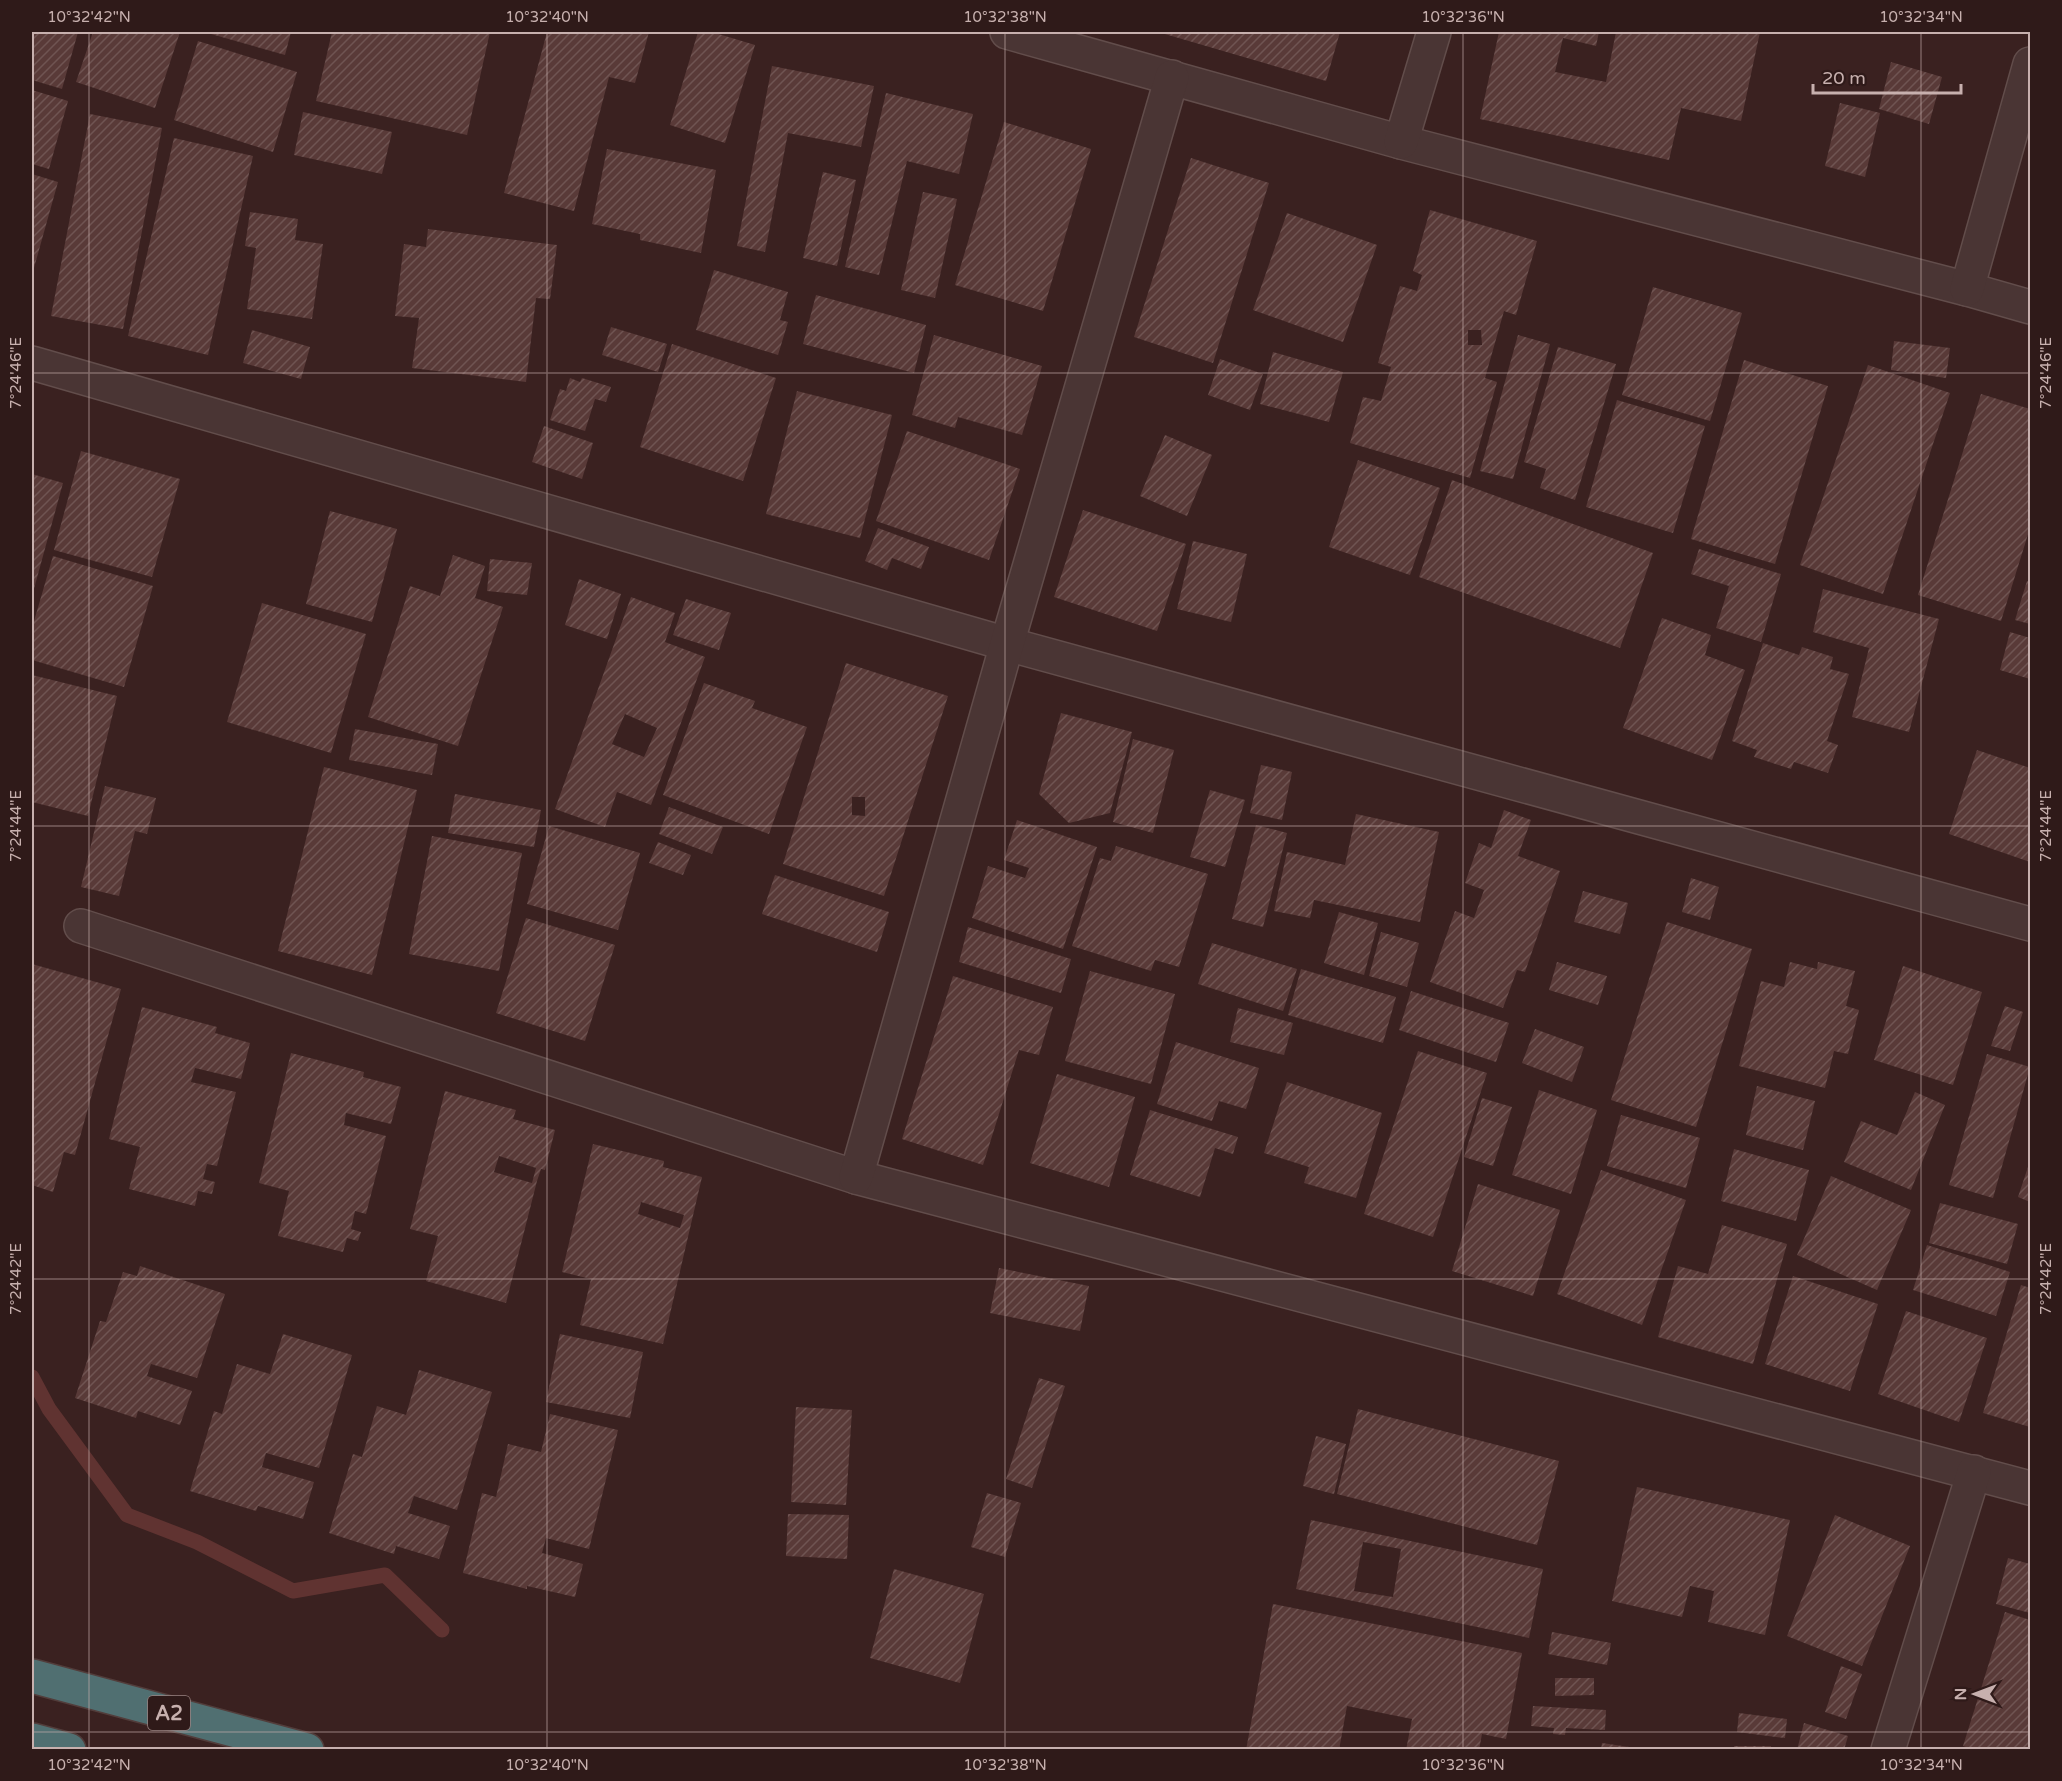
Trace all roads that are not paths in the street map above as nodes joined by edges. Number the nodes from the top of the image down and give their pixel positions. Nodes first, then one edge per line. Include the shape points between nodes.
1 (1007, 32) edge
2 (1434, 32) edge
3 (2031, 64) edge
4 (1172, 77) junction
5 (1401, 142) junction
6 (1967, 289) junction
7 (2031, 307) edge
8 (32, 363) edge
9 (1007, 644) junction
10 (2031, 924) edge
11 (81, 926) dead end
12 (856, 1177) junction
13 (1974, 1472) junction
14 (2031, 1488) edge
15 (32, 1676) edge
16 (32, 1740) edge
17 (69, 1749) edge
18 (307, 1749) edge
19 (1888, 1749) edge

1 - 4 street
2 - 5 street
3 - 6 street
4 - 5 street
4 - 9 street
5 - 6 street
6 - 7 street
8 - 9 street
9 - 10 street
9 - 12 street
11 - 12 street
12 - 13 street
13 - 14 street
13 - 19 street
15 - 18 highway, A2
16 - 17 highway

